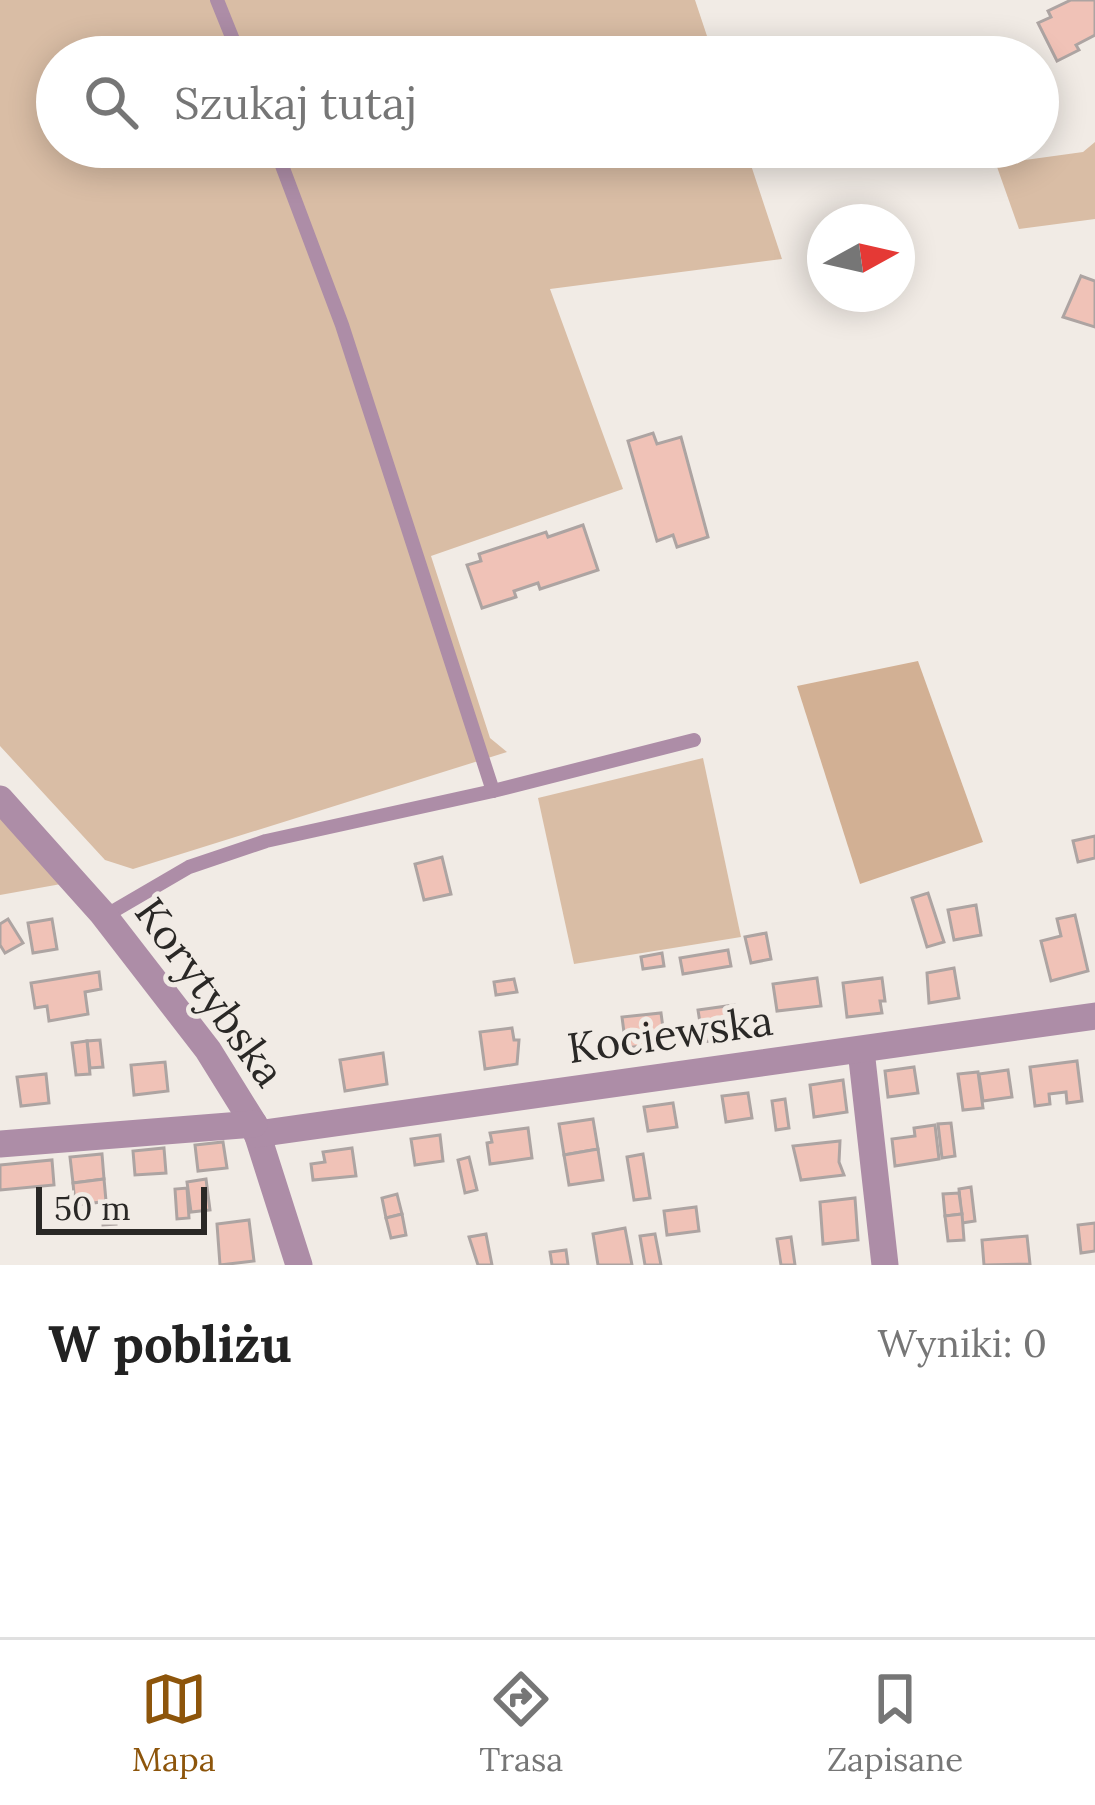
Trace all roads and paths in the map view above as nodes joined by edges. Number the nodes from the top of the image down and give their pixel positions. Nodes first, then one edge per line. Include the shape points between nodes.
1 (217, 0) edge
2 (232, 36) edge
3 (283, 168) edge
4 (694, 740) dead end
5 (493, 790) junction
6 (0, 799) edge
7 (105, 916) junction
8 (1095, 1016) edge
9 (861, 1050) junction
10 (256, 1129) junction
11 (0, 1144) edge
12 (299, 1265) edge
13 (885, 1265) edge

1 - 2 lane
3 - 5 lane
4 - 5 lane
5 - 7 lane via 266,841 189,867
6 - 7 street, Korytybska
7 - 10 street, Korytybska via 208,1050
8 - 9 street, Kociewska
9 - 10 street, Kociewska
9 - 13 street
10 - 11 street, Kociewska
10 - 12 street, Korytybska

